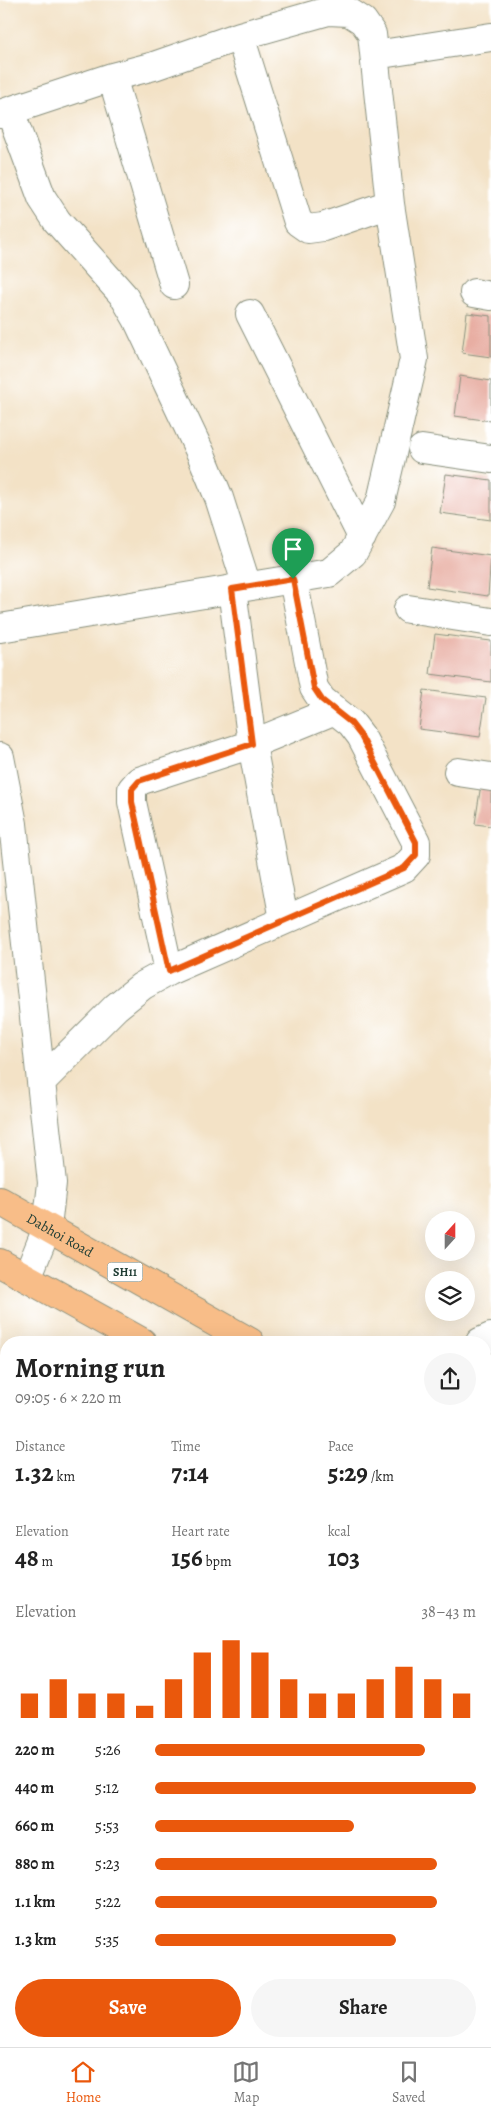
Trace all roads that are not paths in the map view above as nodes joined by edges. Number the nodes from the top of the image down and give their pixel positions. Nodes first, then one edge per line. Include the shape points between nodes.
1 (240, 36) junction
2 (491, 37) edge
3 (375, 55) junction
4 (112, 77) junction
5 (5, 112) edge
6 (390, 204) junction
7 (174, 285) dead end
8 (250, 314) dead end
9 (422, 449) dead end
10 (491, 460) edge
11 (362, 536) junction
12 (293, 579) junction
13 (240, 588) junction
14 (408, 609) dead end
15 (491, 622) edge
16 (0, 628) edge
17 (335, 710) junction
18 (252, 744) junction
19 (0, 757) edge
20 (458, 772) dead end
21 (491, 777) edge
22 (284, 920) junction
23 (169, 971) junction
24 (41, 1082) junction
25 (0, 1201) edge
26 (47, 1228) junction
27 (0, 1263) edge
28 (27, 1278) junction
29 (131, 1336) edge
30 (239, 1336) edge

1 - 3 street via 328,11 349,12 363,21 372,34
1 - 4 street
1 - 6 street via 298,222 308,229 323,227
2 - 3 street
3 - 6 street
4 - 5 street
4 - 7 street
5 - 13 street via 42,198 57,221 123,295 137,319 220,498
6 - 11 street via 414,359 382,501
8 - 11 street
9 - 10 street
11 - 12 street via 354,553 330,573
12 - 13 street
12 - 17 street via 314,688
13 - 16 street
13 - 18 street
14 - 15 street
17 - 18 street
17 - 22 street via 361,736 416,842 416,855 404,868
18 - 22 street
18 - 23 street via 139,781 132,789 132,802
19 - 24 street via 13,824
20 - 21 street
22 - 23 street
23 - 24 street via 142,986 116,1007
24 - 26 street via 52,1183
25 - 26 main road, Dabhoi Road / SH11
26 - 28 street
26 - 30 main road, Dabhoi Road / SH11
27 - 28 main road
28 - 29 main road

